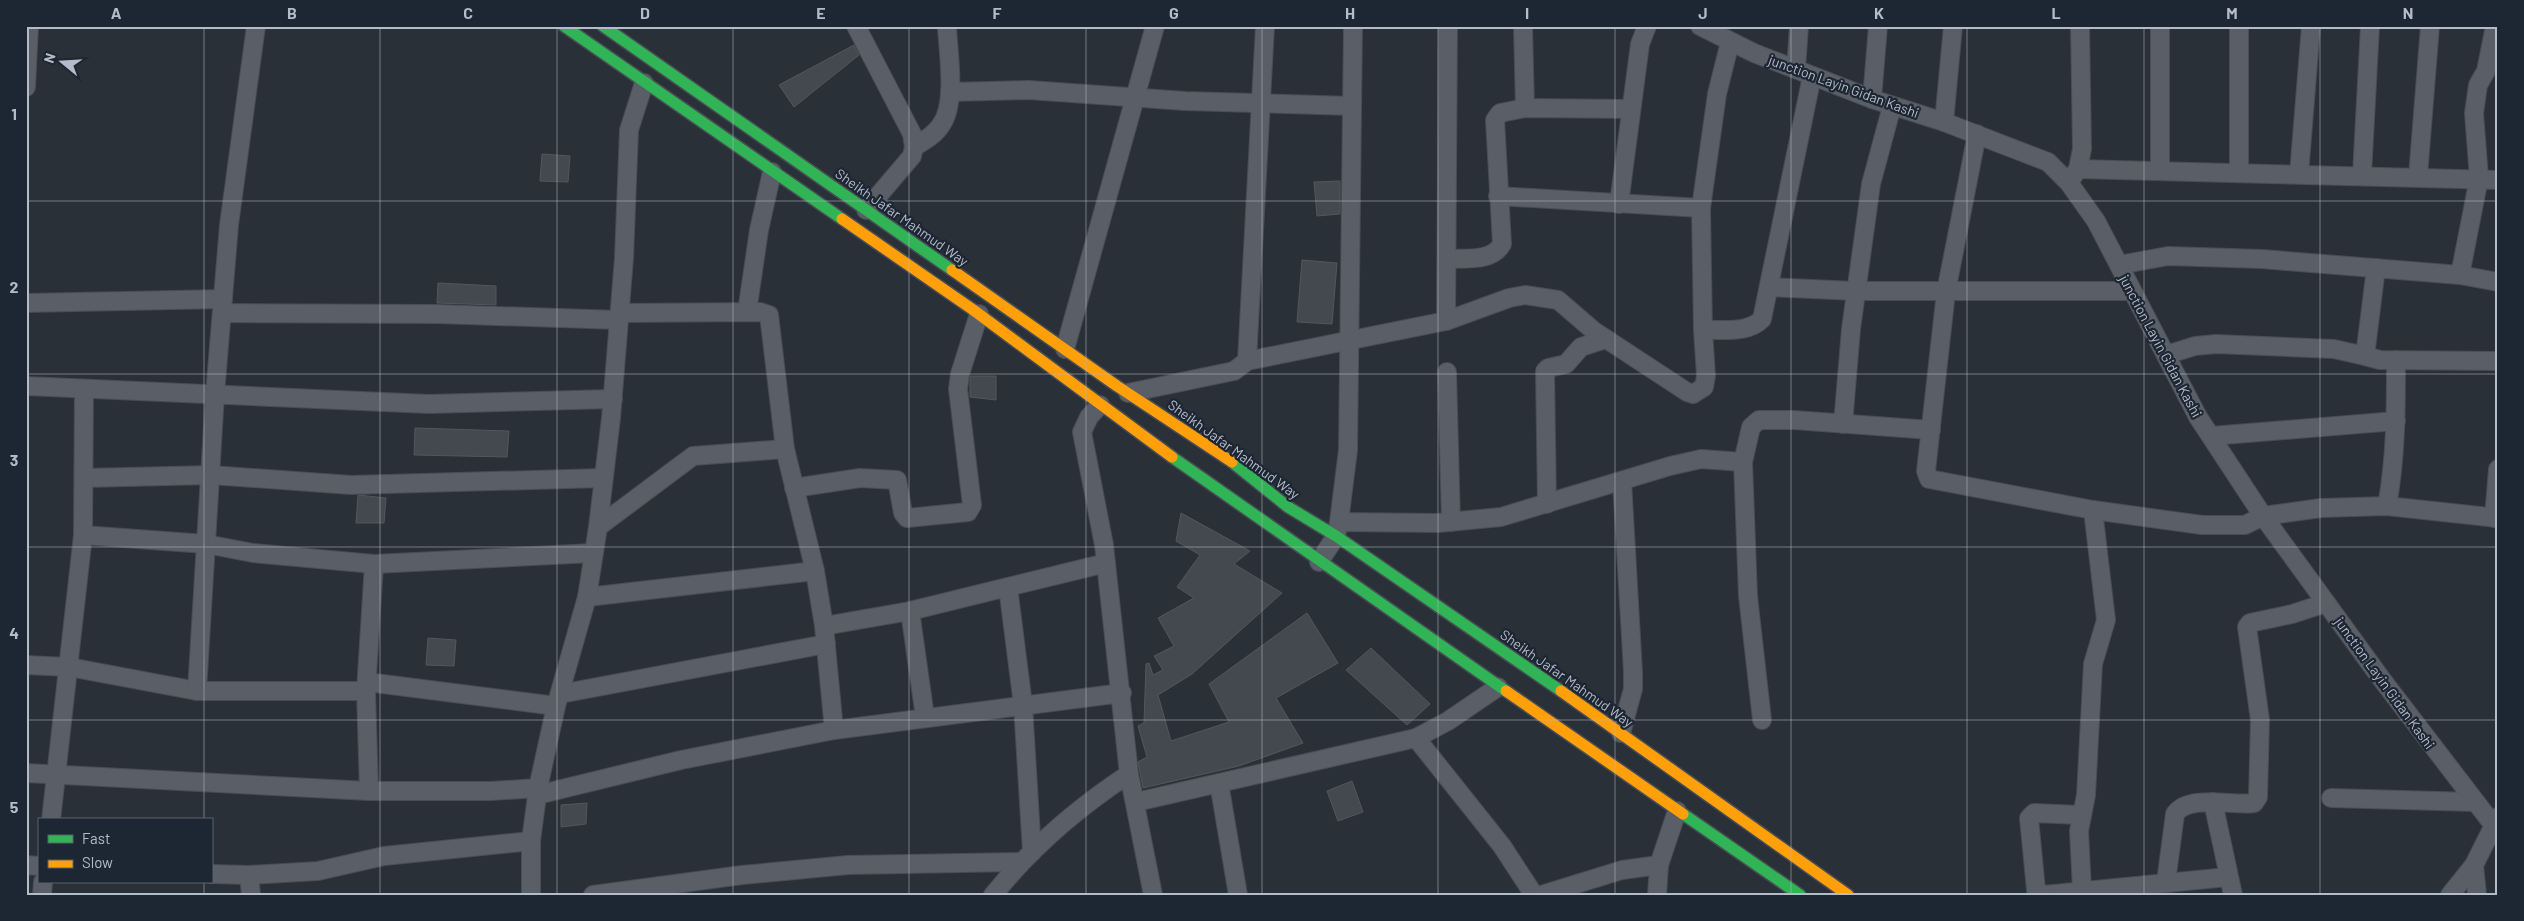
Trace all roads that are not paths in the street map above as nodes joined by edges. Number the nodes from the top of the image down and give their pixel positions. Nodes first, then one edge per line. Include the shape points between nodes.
1 (29, 26) edge
2 (256, 26) edge
3 (564, 26) edge
4 (856, 26) edge
5 (947, 26) edge
6 (1154, 26) edge
7 (1265, 26) edge
8 (1353, 26) edge
9 (1448, 26) edge
10 (1523, 26) edge
11 (1647, 26) edge
12 (1700, 26) edge
13 (1799, 26) edge
14 (1878, 26) edge
15 (1953, 26) edge
16 (2080, 26) edge
17 (2160, 26) edge
18 (2239, 26) edge
19 (2311, 26) edge
20 (2370, 26) edge
21 (2430, 26) edge
22 (2495, 26) edge
23 (611, 29) edge
24 (1730, 42) junction
25 (1804, 73) junction
26 (27, 79) edge
27 (644, 83) junction
28 (950, 92) junction
29 (1135, 96) junction
30 (1872, 99) junction
31 (1259, 104) junction
32 (1352, 106) junction
33 (1892, 106) junction
34 (1525, 108) junction
35 (1631, 109) junction
36 (1944, 122) junction
37 (1977, 134) junction
38 (914, 146) junction
39 (2160, 171) junction
40 (772, 172) junction
41 (2239, 173) junction
42 (2299, 174) junction
43 (2362, 175) junction
44 (2074, 176) junction
45 (2418, 176) junction
46 (2479, 178) junction
47 (2498, 180) edge
48 (1498, 196) junction
49 (1619, 204) junction
50 (1701, 208) junction
51 (866, 210) junction
52 (1447, 259) junction
53 (2119, 265) junction
54 (2376, 268) junction
55 (2460, 275) junction
56 (2498, 282) edge
57 (1769, 287) junction
58 (1856, 291) junction
59 (2132, 291) junction
60 (1946, 292) junction
61 (26, 303) edge
62 (222, 306) junction
63 (747, 312) junction
64 (979, 314) junction
65 (619, 317) junction
66 (1446, 321) junction
67 (1703, 330) junction
68 (1606, 339) junction
69 (1350, 341) junction
70 (1065, 349) junction
71 (2166, 355) junction
72 (2365, 356) junction
73 (2396, 360) junction
74 (1247, 361) junction
75 (2498, 361) edge
76 (1447, 372) dead end
77 (26, 386) edge
78 (84, 389) junction
79 (1128, 393) junction
80 (215, 394) junction
81 (613, 399) junction
82 (1100, 405) junction
83 (2396, 421) junction
84 (1843, 424) junction
85 (1930, 430) junction
86 (2210, 436) junction
87 (785, 449) junction
88 (1743, 462) junction
89 (2498, 469) edge
90 (211, 476) junction
91 (84, 478) junction
92 (603, 478) junction
93 (1622, 481) junction
94 (794, 488) junction
95 (1547, 504) junction
96 (2387, 506) junction
97 (2093, 510) junction
98 (2263, 516) junction
99 (2496, 518) edge
100 (1452, 522) junction
101 (598, 527) junction
102 (1338, 529) junction
103 (83, 535) junction
104 (206, 544) junction
105 (593, 553) junction
106 (1319, 562) junction
107 (1106, 563) junction
108 (374, 564) junction
109 (816, 571) junction
110 (1008, 587) junction
111 (587, 597) junction
112 (2326, 603) junction
113 (910, 611) junction
114 (824, 626) junction
115 (826, 644) junction
116 (26, 664) edge
117 (69, 667) junction
118 (366, 687) junction
119 (1498, 687) junction
120 (197, 691) junction
121 (1122, 693) junction
122 (558, 700) junction
123 (1023, 705) junction
124 (925, 717) junction
125 (1762, 720) dead end
126 (834, 730) junction
127 (1621, 733) junction
128 (1416, 738) junction
129 (26, 773) edge
130 (1129, 774) junction
131 (58, 775) junction
132 (1219, 783) junction
133 (368, 791) junction
134 (538, 792) junction
135 (2331, 798) dead end
136 (1136, 802) junction
137 (2214, 802) junction
138 (2474, 802) junction
139 (1677, 811) junction
140 (2081, 815) junction
141 (51, 818) edge
142 (2496, 825) edge
143 (531, 840) junction
144 (1026, 857) junction
145 (1659, 865) junction
146 (2474, 865) junction
147 (212, 874) edge
148 (249, 875) junction
149 (2228, 877) junction
150 (2166, 882) junction
151 (2082, 890) junction
152 (251, 895) edge
153 (531, 895) edge
154 (593, 895) edge
155 (993, 895) edge
156 (1154, 895) edge
157 (1238, 895) edge
158 (1534, 895) edge
159 (1541, 895) edge
160 (1657, 895) edge
161 (1800, 895) edge
162 (1848, 895) edge
163 (2044, 895) edge
164 (2233, 895) edge
165 (2450, 895) edge
166 (2477, 895) edge

1 - 26 street
2 - 62 street via 229,225
3 - 27 main road
4 - 38 street via 912,134
5 - 28 street
6 - 29 street
7 - 31 street
8 - 32 street
9 - 52 street
10 - 34 street
11 - 35 street via 1640,44
12 - 24 street, junction Layin Gidan Kashi
13 - 25 street
14 - 30 street
15 - 36 street
16 - 44 street via 2082,150
17 - 39 street
18 - 41 street
19 - 42 street
20 - 43 street
21 - 45 street
22 - 46 street via 2486,71 2478,85 2474,113
23 - 51 main road, Sheikh Jafar Mahmud Way
24 - 25 street, junction Layin Gidan Kashi
24 - 50 street via 1717,94
25 - 30 street, junction Layin Gidan Kashi
25 - 57 street
27 - 40 main road
27 - 65 street via 629,130
28 - 29 street via 1030,90
28 - 38 street via 946,117 941,126
29 - 31 street
29 - 70 street
30 - 33 street, junction Layin Gidan Kashi
31 - 32 street
31 - 74 street
32 - 69 street
33 - 36 street, junction Layin Gidan Kashi
33 - 58 street via 1874,169
34 - 35 street
34 - 48 street via 1500,113 1495,120
35 - 49 street
36 - 37 street, junction Layin Gidan Kashi
37 - 44 street, junction Layin Gidan Kashi via 2048,162
37 - 60 street
38 - 51 street via 912,156
39 - 41 street
39 - 44 street
40 - 63 street
40 - 64 main road
41 - 42 street
42 - 43 street
43 - 45 street
44 - 53 street, junction Layin Gidan Kashi
45 - 46 street
46 - 47 street
46 - 55 street
48 - 49 street
48 - 52 street via 1502,244 1497,253
49 - 50 street
50 - 67 street
51 - 70 main road, Sheikh Jafar Mahmud Way
52 - 66 street
53 - 54 street via 2183,256
53 - 59 street, junction Layin Gidan Kashi
54 - 55 street
54 - 72 street
55 - 56 street
57 - 58 street
57 - 67 street via 1762,319 1756,326
58 - 60 street
58 - 84 street
59 - 60 street
59 - 71 street, junction Layin Gidan Kashi
60 - 85 street
61 - 62 street
62 - 65 street
62 - 80 street
63 - 65 street
63 - 87 street via 760,312 769,316 772,323
64 - 82 main road
64 - 94 street via 958,389 972,506 968,512 907,518 903,513 897,480 860,478
65 - 81 street
66 - 68 street via 1509,298 1534,296 1558,300
66 - 69 street
67 - 68 street via 1706,376 1704,387 1693,394
68 - 95 street via 1581,346 1566,364 1545,371
69 - 74 street
69 - 102 street via 1348,450
70 - 79 main road, Sheikh Jafar Mahmud Way
71 - 72 street via 2195,346 2216,344 2334,350
71 - 86 street, junction Layin Gidan Kashi
72 - 73 street
73 - 75 street
73 - 83 street
74 - 79 street via 1234,371
76 - 100 street
77 - 78 street
78 - 80 street
78 - 91 street
79 - 102 main road, Sheikh Jafar Mahmud Way via 1236,465 1288,507
80 - 81 street via 429,404
80 - 90 street
81 - 92 street
82 - 106 main road
82 - 107 street via 1082,432
83 - 86 street
83 - 96 street
84 - 85 street
84 - 88 street via 1759,420 1751,427
85 - 97 street via 1926,471 1929,479
86 - 98 street, junction Layin Gidan Kashi
87 - 94 street
87 - 101 street via 693,456
88 - 93 street via 1701,459
88 - 125 street via 1748,596
89 - 99 street
90 - 91 street
90 - 92 street via 351,485
90 - 104 street
91 - 103 street
92 - 101 street
93 - 95 street
93 - 127 street via 1633,688
94 - 109 street
95 - 100 street via 1502,517
96 - 98 street via 2321,508
96 - 99 street
97 - 98 street via 2202,524 2245,524
97 - 140 street via 2106,620 2093,664 2086,795
98 - 112 street, junction Layin Gidan Kashi
100 - 102 street
101 - 105 street
102 - 106 street
102 - 127 main road, Sheikh Jafar Mahmud Way
103 - 104 street
103 - 117 street
104 - 108 street via 253,553
104 - 120 street
105 - 108 street
105 - 111 street
106 - 119 main road
107 - 110 street
107 - 121 street
108 - 118 street
109 - 111 street
109 - 114 street
110 - 113 street
110 - 123 street
111 - 122 street
112 - 137 street via 2250,623 2247,627 2260,720 2258,797 2254,803 2248,804
112 - 138 street, junction Layin Gidan Kashi
113 - 114 street
113 - 124 street
114 - 115 street
115 - 122 street
115 - 126 street
116 - 117 street
117 - 120 street
117 - 131 street
118 - 120 street
118 - 122 street
118 - 133 street
119 - 128 street
119 - 139 main road
121 - 123 street
121 - 130 street
122 - 134 street
123 - 124 street
123 - 144 street
124 - 126 street
126 - 134 street
127 - 162 main road, Sheikh Jafar Mahmud Way
128 - 132 street
128 - 158 street via 1502,846
129 - 131 street
130 - 136 street
130 - 144 street via 1078,809
131 - 133 street
131 - 141 street
132 - 136 street
132 - 157 street
133 - 134 street
134 - 143 street
135 - 138 street
136 - 156 street
137 - 149 street
137 - 150 street via 2186,804 2175,814
138 - 142 street, junction Layin Gidan Kashi
139 - 145 street
139 - 161 main road
140 - 151 street
140 - 163 street via 2034,813 2029,818 2036,890
142 - 146 street
143 - 148 street via 384,856 318,871
143 - 153 street
144 - 154 street via 848,865
144 - 155 street
145 - 159 street via 1622,870
145 - 160 street
146 - 165 street
146 - 166 street
147 - 148 street
148 - 152 street
149 - 150 street
149 - 164 street
150 - 151 street
151 - 163 street

